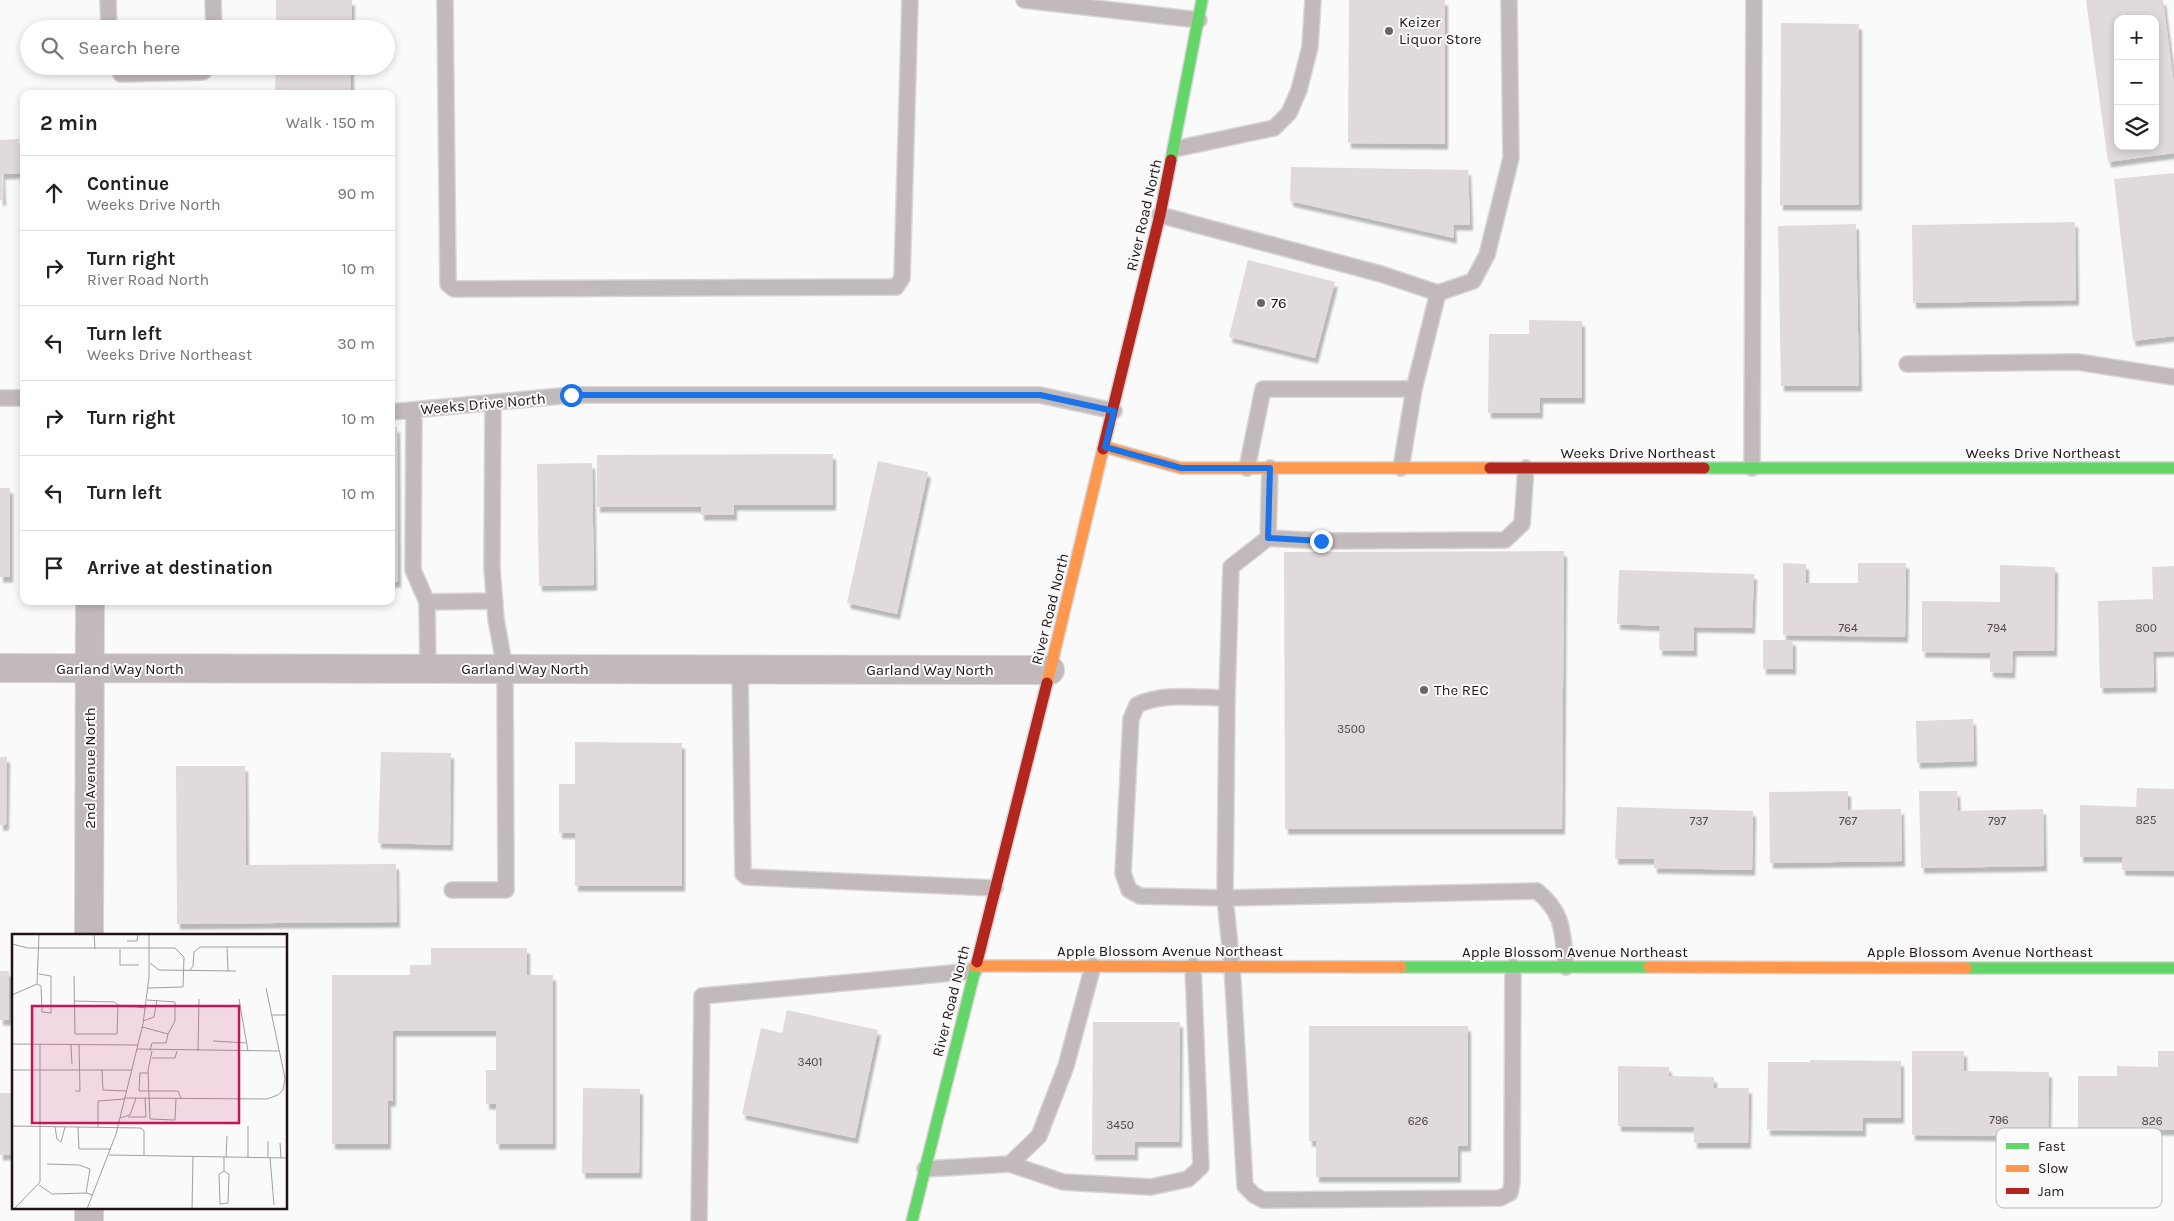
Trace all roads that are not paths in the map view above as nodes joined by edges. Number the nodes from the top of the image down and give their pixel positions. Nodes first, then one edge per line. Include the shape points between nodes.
1 (108, 0) edge
2 (213, 0) edge
3 (446, 0) edge
4 (910, 0) edge
5 (1024, 0) edge
6 (1202, 0) edge
7 (1313, 0) edge
8 (1509, 0) edge
9 (1754, 0) edge
10 (109, 20) edge
11 (214, 20) edge
12 (1199, 20) junction
13 (1175, 149) junction
14 (1160, 215) junction
15 (1438, 293) junction
16 (1907, 364) dead end
17 (2174, 377) edge
18 (1414, 389) junction
19 (0, 398) edge
20 (20, 398) edge
21 (493, 404) junction
22 (414, 410) junction
23 (1114, 411) junction
24 (395, 412) edge
25 (1105, 447) junction
26 (1247, 468) junction
27 (1270, 468) junction
28 (1401, 468) junction
29 (1526, 468) junction
30 (1752, 468) junction
31 (2174, 468) edge
32 (1268, 538) junction
33 (495, 601) junction
34 (427, 602) junction
35 (90, 605) edge
36 (0, 668) edge
37 (90, 669) junction
38 (428, 669) junction
39 (505, 669) junction
40 (740, 669) junction
41 (1050, 670) junction
42 (1227, 698) junction
43 (995, 888) junction
44 (452, 890) dead end
45 (1225, 898) junction
46 (89, 934) edge
47 (1093, 966) junction
48 (1193, 966) junction
49 (1232, 966) junction
50 (1513, 967) junction
51 (1566, 967) junction
52 (2174, 968) edge
53 (974, 969) junction
54 (1010, 1164) junction
55 (925, 1169) junction
56 (89, 1208) edge
57 (89, 1221) edge
58 (699, 1221) edge
59 (912, 1221) edge

1 - 10 lane
2 - 11 lane
3 - 4 lane via 448,284 454,289 464,289 896,287 902,278
5 - 12 lane
6 - 12 street, River Road North
7 - 13 lane via 1310,47 1299,90 1289,113 1274,128
8 - 15 lane via 1511,158 1487,255 1473,281
9 - 30 lane
12 - 13 street, River Road North
13 - 14 street, River Road North
14 - 15 lane via 1381,274
14 - 23 street, River Road North
15 - 18 lane
16 - 17 lane via 2078,362
18 - 26 lane via 1263,389
18 - 28 lane
19 - 20 lane
21 - 22 lane, Weeks Drive North
21 - 23 lane, Weeks Drive North via 571,395 1040,395
21 - 33 lane via 492,568
22 - 24 lane, Weeks Drive North
22 - 34 lane via 413,570
23 - 25 street, River Road North
25 - 26 street, Weeks Drive Northeast via 1181,468
25 - 41 street, River Road North
26 - 27 street, Weeks Drive Northeast
27 - 28 street, Weeks Drive Northeast
27 - 32 lane
28 - 29 street, Weeks Drive Northeast
29 - 30 street, Weeks Drive Northeast
29 - 32 lane via 1522,524 1504,540 1321,541
30 - 31 street, Weeks Drive Northeast
32 - 42 lane via 1231,567
33 - 34 lane
33 - 39 lane
34 - 38 lane
35 - 37 street, 2nd Avenue North
36 - 37 street, Garland Way North
37 - 38 street, Garland Way North
37 - 46 street, 2nd Avenue North
38 - 39 street, Garland Way North
39 - 40 street, Garland Way North
39 - 44 lane via 506,890
40 - 41 street, Garland Way North
40 - 43 lane via 744,874 747,877
41 - 43 street, River Road North
42 - 45 lane
42 - 45 lane via 1167,698 1147,700 1137,705 1131,719 1123,873 1129,890 1140,896
43 - 53 street, River Road North
45 - 49 lane
45 - 51 lane via 1537,891 1551,902 1561,920
47 - 48 street, Apple Blossom Avenue Northeast
47 - 53 street, Apple Blossom Avenue Northeast
47 - 54 lane via 1066,1066 1039,1136
48 - 49 street, Apple Blossom Avenue Northeast
48 - 54 lane via 1202,1167 1188,1179 1151,1187 1062,1182
49 - 50 street, Apple Blossom Avenue Northeast
49 - 50 lane via 1245,1186 1264,1200 1500,1198 1510,1193
50 - 51 street, Apple Blossom Avenue Northeast
51 - 52 street, Apple Blossom Avenue Northeast
53 - 55 street, River Road North
53 - 58 lane via 702,996
54 - 55 lane
55 - 59 street, River Road North
56 - 57 street

